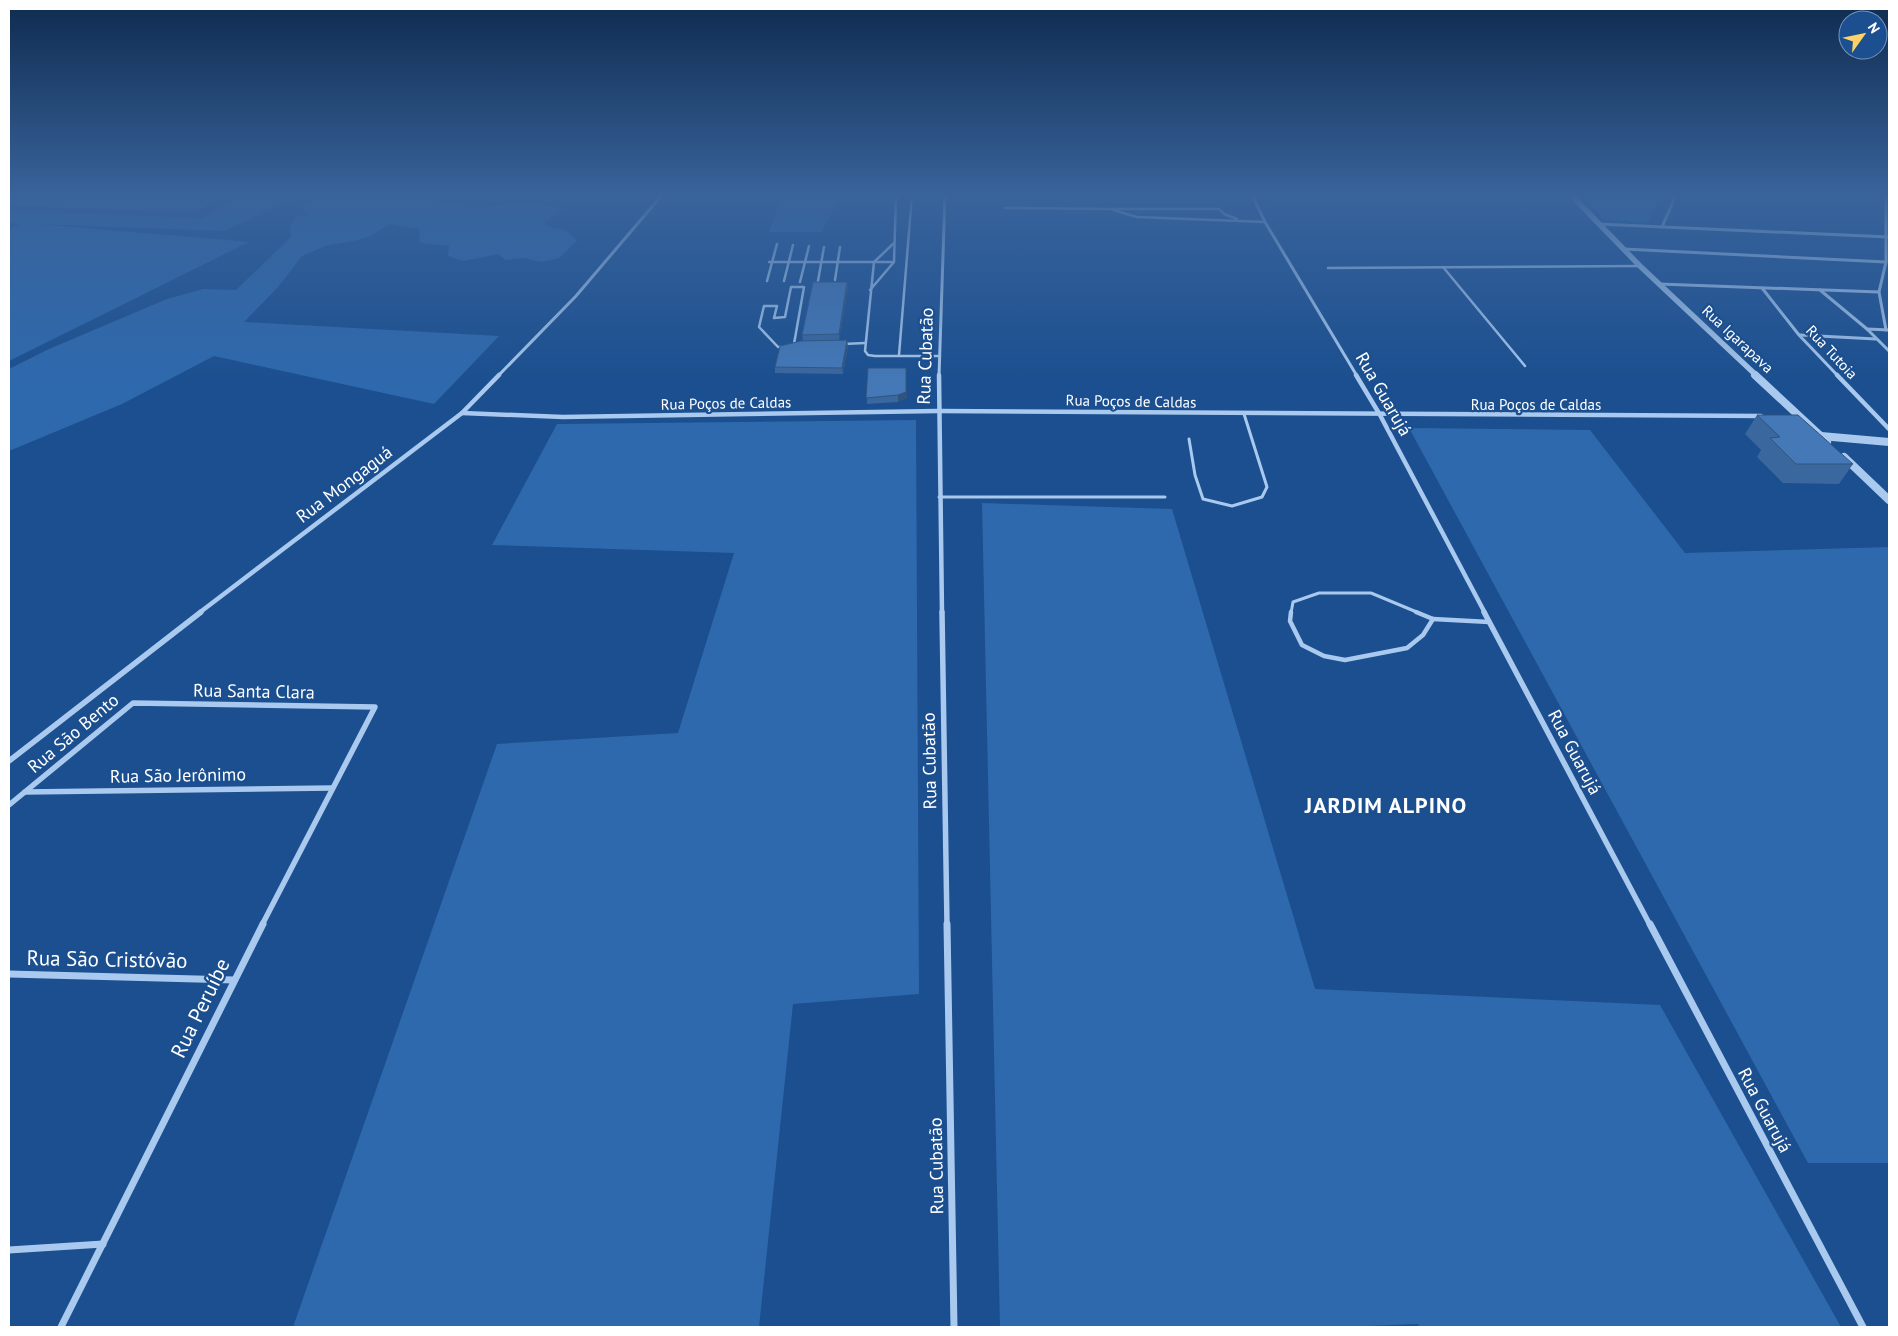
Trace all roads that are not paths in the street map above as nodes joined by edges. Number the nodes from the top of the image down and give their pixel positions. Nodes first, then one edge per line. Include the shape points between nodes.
1 (609, 257) edge
2 (774, 257) edge
3 (790, 257) edge
4 (806, 257) edge
5 (822, 257) edge
6 (838, 257) edge
7 (879, 257) edge
8 (894, 257) edge
9 (907, 257) edge
10 (943, 257) edge
11 (1286, 257) edge
12 (1631, 257) edge
13 (1784, 257) edge
14 (1886, 257) edge
15 (769, 262) dead end
16 (773, 262) junction
17 (789, 262) junction
18 (805, 262) junction
19 (874, 262) junction
20 (894, 262) junction
21 (1886, 262) junction
22 (821, 263) junction
23 (837, 263) junction
24 (1640, 266) junction
25 (1443, 267) junction
26 (1328, 268) dead end
27 (835, 280) edge
28 (767, 281) dead end
29 (784, 281) dead end
30 (800, 282) dead end
31 (818, 282) edge
32 (1659, 284) junction
33 (1762, 288) junction
34 (870, 290) junction
35 (1819, 290) junction
36 (1879, 292) junction
37 (1866, 329) junction
38 (1888, 330) edge
39 (1799, 335) junction
40 (1876, 339) junction
41 (794, 344) junction
42 (803, 344) edge
43 (838, 344) edge
44 (865, 344) junction
45 (1889, 352) edge
46 (899, 355) junction
47 (940, 356) junction
48 (1525, 366) dead end
49 (938, 411) junction
50 (462, 414) junction
51 (1244, 414) junction
52 (1380, 415) junction
53 (1772, 416) edge
54 (1791, 416) edge
55 (1800, 416) junction
56 (1889, 429) edge
57 (1821, 436) junction
58 (1188, 439) dead end
59 (1889, 442) edge
60 (940, 497) junction
61 (1165, 498) dead end
62 (1889, 500) edge
63 (1433, 619) junction
64 (1490, 622) junction
65 (133, 703) joint
66 (375, 707) joint
67 (9, 760) edge
68 (332, 788) junction
69 (25, 792) junction
70 (9, 805) edge
71 (9, 974) edge
72 (234, 980) junction
73 (103, 1244) junction
74 (9, 1250) edge
75 (61, 1327) edge
76 (954, 1327) edge
77 (1863, 1327) edge

1 - 50 street, Rua Mongaguá
2 - 16 lane
3 - 17 lane
4 - 18 lane
5 - 22 lane
6 - 23 lane
7 - 19 lane
8 - 20 lane
9 - 46 lane
10 - 47 street, Rua Cubatão
11 - 52 street, Rua Guarujá
12 - 24 street, Rua Igarapava
13 - 21 street
14 - 21 street
15 - 16 lane
16 - 17 lane
16 - 28 lane
17 - 18 lane
17 - 29 lane
18 - 22 lane
18 - 30 lane
19 - 20 lane
19 - 23 lane
19 - 34 lane
20 - 34 lane
21 - 36 street
22 - 23 lane
22 - 31 lane
23 - 27 lane
24 - 25 lane
24 - 32 street, Rua Igarapava
25 - 26 lane
25 - 48 lane
32 - 33 street
32 - 55 street, Rua Igarapava
33 - 35 street
33 - 39 street, Rua Tutoia
34 - 44 lane
35 - 36 street
35 - 37 street
36 - 38 street
37 - 38 street
37 - 40 street
39 - 40 street
39 - 56 street, Rua Tutoia
40 - 45 street
41 - 41 lane via 799,315 804,287 791,287 785,317 774,318 777,306 764,306 759,327 778,347 793,347
41 - 42 lane
43 - 44 lane
44 - 46 lane via 864,351 868,355
46 - 47 lane
47 - 49 street, Rua Cubatão
49 - 50 street, Rua Poços de Caldas via 563,417
49 - 51 street, Rua Poços de Caldas
49 - 60 street, Rua Cubatão
50 - 67 street, Rua Mongaguá
51 - 52 street, Rua Poços de Caldas
51 - 58 lane via 1267,487 1262,497 1240,507 1220,506 1203,499
52 - 53 street, Rua Poços de Caldas
52 - 64 street, Rua Guarujá
54 - 55 street
55 - 57 street, Rua Igarapava
57 - 59 street
57 - 62 street, Rua Igarapava
60 - 61 lane
60 - 76 street, Rua Cubatão
63 - 63 lane via 1371,593 1319,593 1293,602 1290,621 1302,645 1324,656 1345,660 1407,648 1423,635
63 - 64 lane
64 - 77 street, Rua Guarujá
65 - 66 street, Rua Santa Clara
65 - 69 street, Rua São Bento
66 - 68 street, Rua Peruíbe
68 - 69 street, Rua São Jerônimo
68 - 72 street, Rua Peruíbe
69 - 70 street, Rua São Bento
71 - 72 street, Rua São Cristóvão
72 - 73 street, Rua Peruíbe
73 - 74 street
73 - 75 street, Rua Peruíbe

